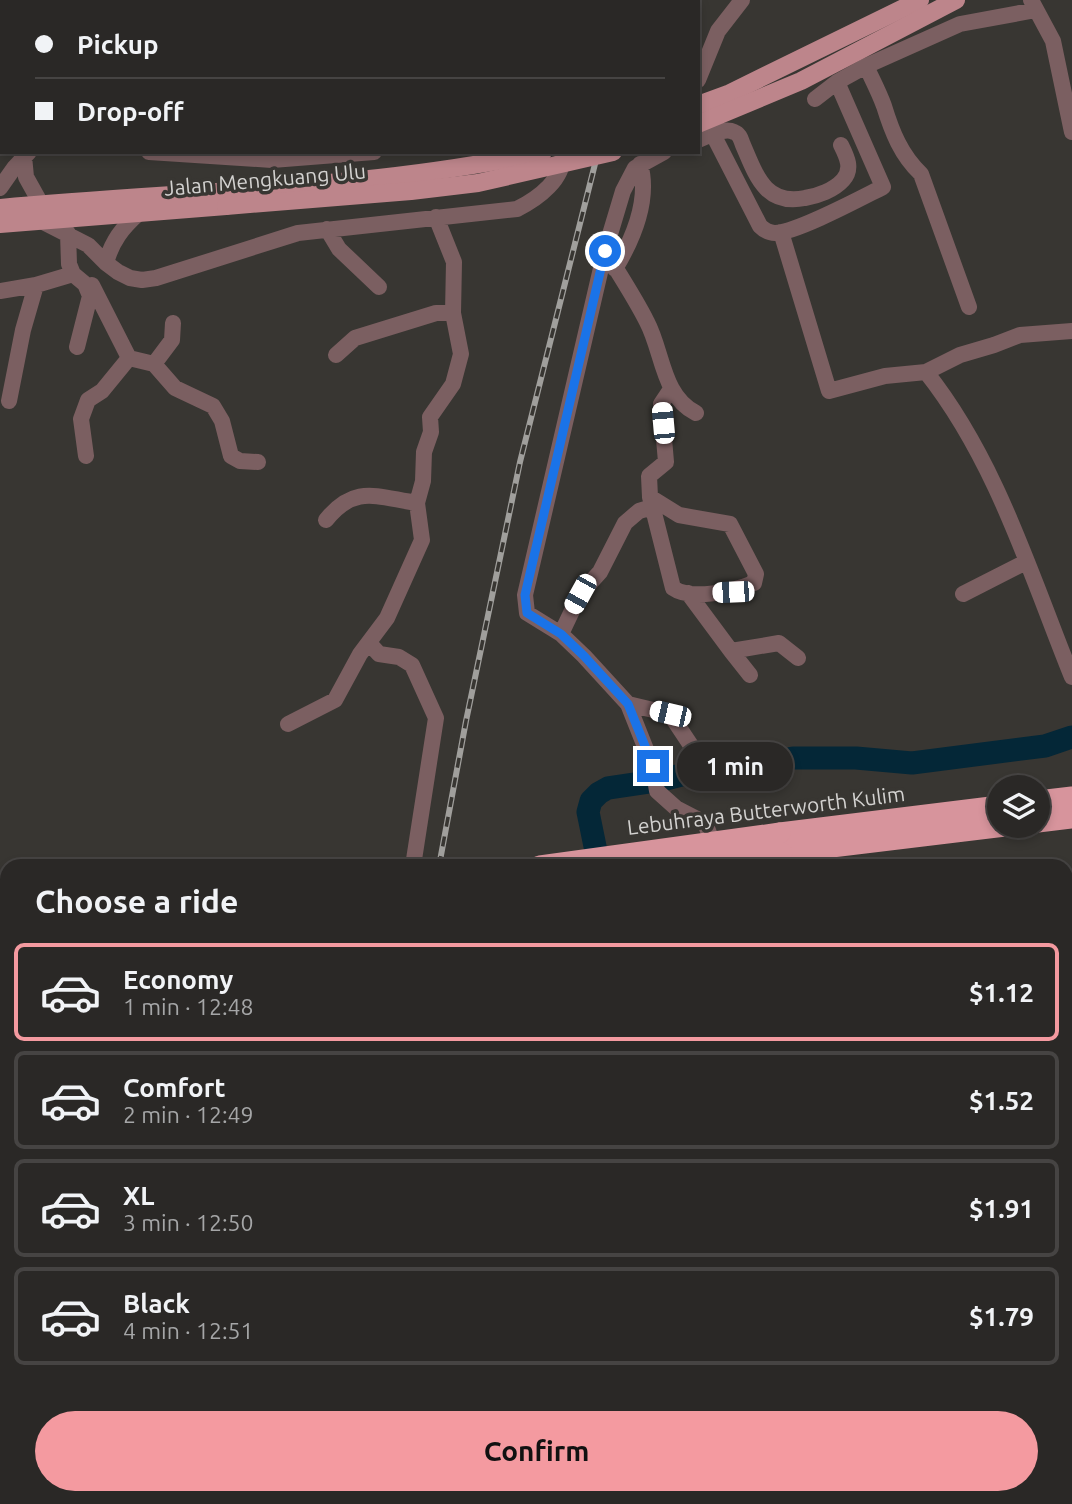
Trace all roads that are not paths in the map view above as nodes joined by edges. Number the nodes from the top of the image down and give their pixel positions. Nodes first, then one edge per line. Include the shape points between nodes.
1 (742, 0) edge
2 (920, 0) edge
3 (956, 0) edge
4 (1033, 5) edge
5 (1064, 58) edge
6 (866, 65) junction
7 (700, 75) edge
8 (837, 82) junction
9 (815, 99) dead end
10 (700, 105) edge
11 (1072, 132) edge
12 (703, 133) edge
13 (841, 145) dead end
14 (27, 154) edge
15 (210, 154) edge
16 (533, 154) edge
17 (563, 154) edge
18 (604, 154) edge
19 (660, 154) edge
20 (324, 155) edge
21 (272, 156) edge
22 (640, 164) junction
23 (0, 188) edge
24 (225, 198) junction
25 (0, 208) edge
26 (41, 213) junction
27 (139, 213) junction
28 (436, 217) junction
29 (0, 224) edge
30 (327, 229) junction
31 (781, 232) junction
32 (68, 233) junction
33 (605, 251) junction
34 (112, 268) junction
35 (615, 268) junction
36 (83, 281) junction
37 (37, 285) junction
38 (379, 287) dead end
39 (0, 291) edge
40 (969, 307) dead end
41 (453, 313) junction
42 (173, 323) dead end
43 (1072, 331) edge
44 (77, 347) dead end
45 (335, 355) dead end
46 (129, 358) junction
47 (154, 363) junction
48 (926, 372) junction
49 (671, 388) junction
50 (9, 401) dead end
51 (696, 413) dead end
52 (86, 456) dead end
53 (258, 462) dead end
54 (651, 502) junction
55 (417, 503) junction
56 (326, 520) dead end
57 (1026, 562) junction
58 (688, 593) junction
59 (963, 594) dead end
60 (561, 634) junction
61 (369, 643) junction
62 (731, 651) junction
63 (798, 658) dead end
64 (750, 675) dead end
65 (1072, 677) edge
66 (628, 704) junction
67 (288, 724) dead end
68 (694, 750) dead end
69 (1072, 797) edge
70 (1050, 800) edge
71 (987, 808) edge
72 (1072, 818) edge
73 (1050, 821) edge
74 (987, 827) edge
75 (781, 843) junction
76 (414, 859) edge
77 (613, 859) edge
78 (717, 859) edge
79 (719, 859) edge

1 - 7 street via 718,31
2 - 10 main road
3 - 12 main road, bridge
4 - 5 street
4 - 6 street via 968,21
5 - 11 street
6 - 8 street
6 - 40 street via 907,161 921,174
8 - 9 street
8 - 31 street via 883,187
12 - 13 street via 733,131 739,135 766,189 779,198 794,200 817,196 846,177 848,160
12 - 31 street via 760,226
14 - 23 street
14 - 26 street via 26,177
15 - 21 street
16 - 24 main road, Jalan Mengkuang Ulu via 463,168
17 - 28 street via 554,180 537,199 517,209
18 - 24 main road, Jalan Mengkuang Ulu, bridge via 478,183 411,191
19 - 22 street
20 - 21 street
22 - 33 street via 623,191
22 - 35 street via 644,177 640,211
24 - 26 main road, Jalan Mengkuang Ulu
24 - 27 main road, Jalan Mengkuang Ulu
25 - 26 main road, Jalan Mengkuang Ulu
26 - 27 main road, Jalan Mengkuang Ulu
26 - 29 main road, Jalan Mengkuang Ulu
26 - 32 street
27 - 34 street via 111,245
28 - 30 street
28 - 41 street via 454,262
30 - 34 street via 268,241 156,278 130,278
30 - 38 street via 339,249
31 - 48 street via 829,391 885,376
32 - 34 street via 88,244
32 - 36 street via 69,264
33 - 35 street
33 - 60 street via 525,595 527,613
34 - 36 street
35 - 49 street via 648,324
36 - 37 street
36 - 44 street via 90,296
36 - 46 street
37 - 39 street
37 - 50 street
41 - 45 street via 436,313 355,338
41 - 55 street via 461,354 453,384 430,417
42 - 47 street via 172,340
43 - 48 street via 1020,335
46 - 47 street
46 - 52 street via 102,391 88,400 81,419
47 - 53 street via 175,388 213,406 231,456
48 - 57 street via 990,474
49 - 51 street
49 - 54 street via 661,404 666,462 649,476
54 - 58 street via 673,587
54 - 58 street via 679,515 730,524 756,574 754,583 733,592
54 - 60 street via 625,523 600,572 580,594
55 - 56 street via 361,495 338,505
55 - 61 street via 422,540 387,618
57 - 59 street
57 - 65 street
58 - 62 street
60 - 66 street
61 - 67 street via 335,700
61 - 76 street via 379,654 412,665 436,719
62 - 63 street via 779,643
62 - 64 street
66 - 68 street via 670,714
66 - 79 street via 657,791 676,808 705,823
69 - 70 highway
71 - 75 highway, Lebuhraya Butterworth Kulim
72 - 73 highway
74 - 75 highway, Lebuhraya Butterworth Kulim
75 - 77 highway, Lebuhraya Butterworth Kulim, bridge
75 - 78 highway, Lebuhraya Butterworth Kulim, bridge

